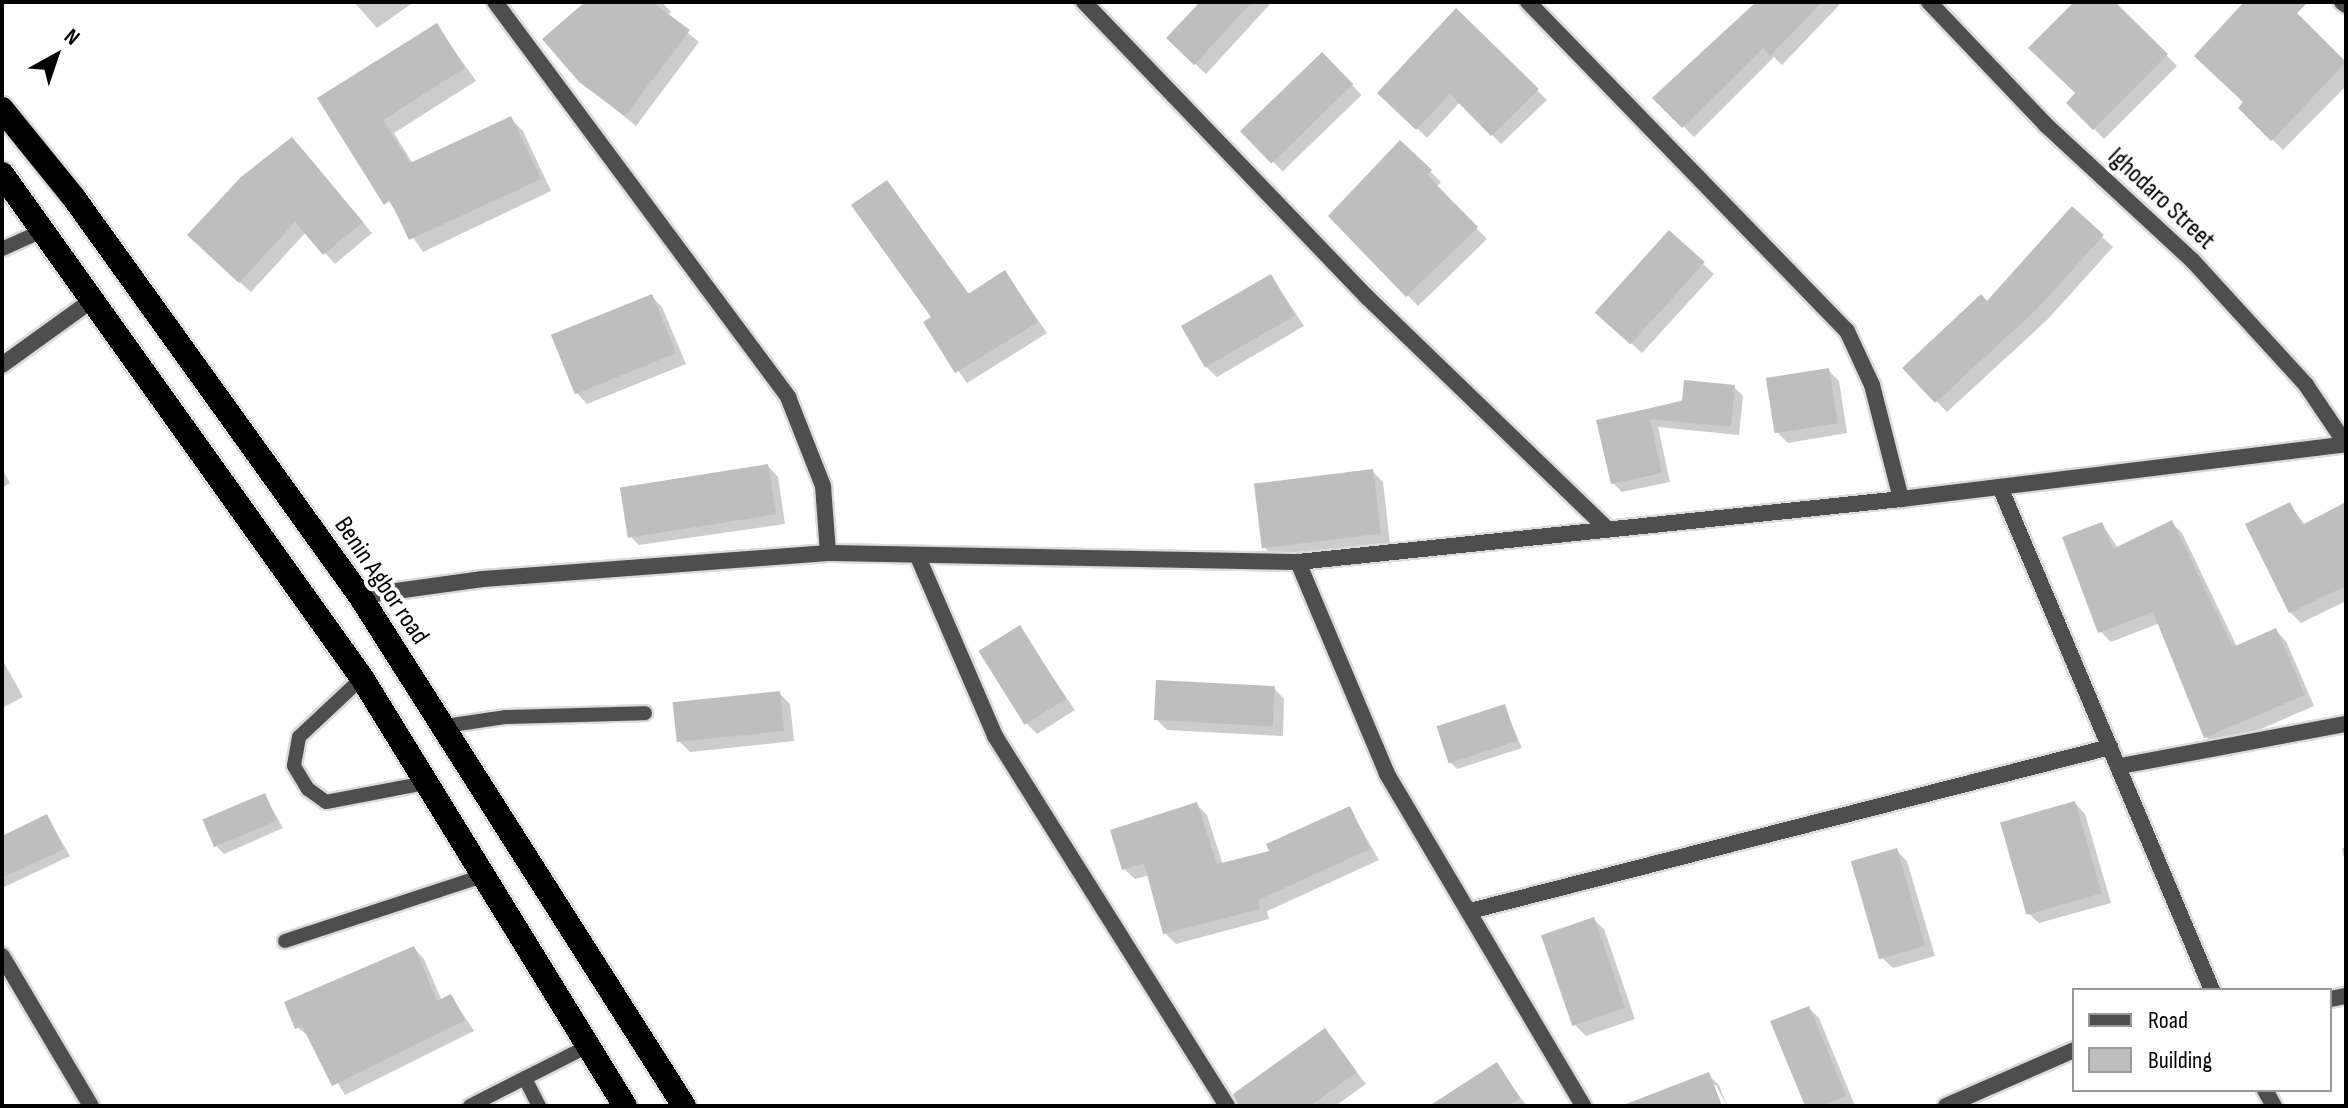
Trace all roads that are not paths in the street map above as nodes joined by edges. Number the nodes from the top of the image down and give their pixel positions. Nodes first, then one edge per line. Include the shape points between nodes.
1 (495, 2) edge
2 (1084, 2) edge
3 (1528, 2) edge
4 (1929, 2) edge
5 (2, 109) edge
6 (2, 174) edge
7 (44, 230) junction
8 (2, 249) edge
9 (95, 298) junction
10 (2, 365) edge
11 (2346, 444) edge
12 (2000, 487) junction
13 (1901, 499) junction
14 (1604, 526) junction
15 (828, 553) junction
16 (918, 557) junction
17 (1298, 562) junction
18 (360, 596) junction
19 (362, 678) junction
20 (645, 713) dead end
21 (2346, 724) edge
22 (445, 726) junction
23 (2110, 747) junction
24 (2121, 766) junction
25 (426, 783) junction
26 (483, 876) junction
27 (1470, 911) junction
28 (285, 941) dead end
29 (2, 956) edge
30 (2211, 988) edge
31 (588, 1046) junction
32 (2072, 1051) edge
33 (525, 1078) junction
34 (91, 1106) edge
35 (470, 1106) edge
36 (539, 1106) edge
37 (625, 1106) edge
38 (684, 1106) edge
39 (1227, 1106) edge
40 (1583, 1106) edge
41 (1946, 1106) edge

1 - 15 street via 788,397 823,486
2 - 14 street via 1367,297
3 - 13 street via 1847,331 1872,385
4 - 11 street, Ighodaro Street via 2046,125 2192,260 2306,385
5 - 18 highway, Benin Agbor road via 74,198
6 - 7 highway
7 - 8 lane
7 - 9 highway
9 - 10 street
9 - 19 highway
11 - 12 street
12 - 13 street
12 - 23 street
13 - 14 street
14 - 17 street
15 - 16 street
15 - 18 street via 483,579
16 - 17 street via 1002,554
16 - 39 street via 995,736
17 - 27 street via 1387,774
18 - 22 highway, Benin Agbor road
19 - 25 highway
19 - 25 lane via 299,737 294,766 308,789 326,802
20 - 22 lane via 506,717
21 - 24 street
22 - 38 highway, Benin Agbor road
23 - 24 street
23 - 27 street
24 - 30 street
25 - 26 highway
26 - 28 lane
26 - 31 highway
27 - 40 street
29 - 34 street
31 - 33 lane
31 - 37 highway
32 - 41 street
33 - 35 lane
33 - 36 lane

